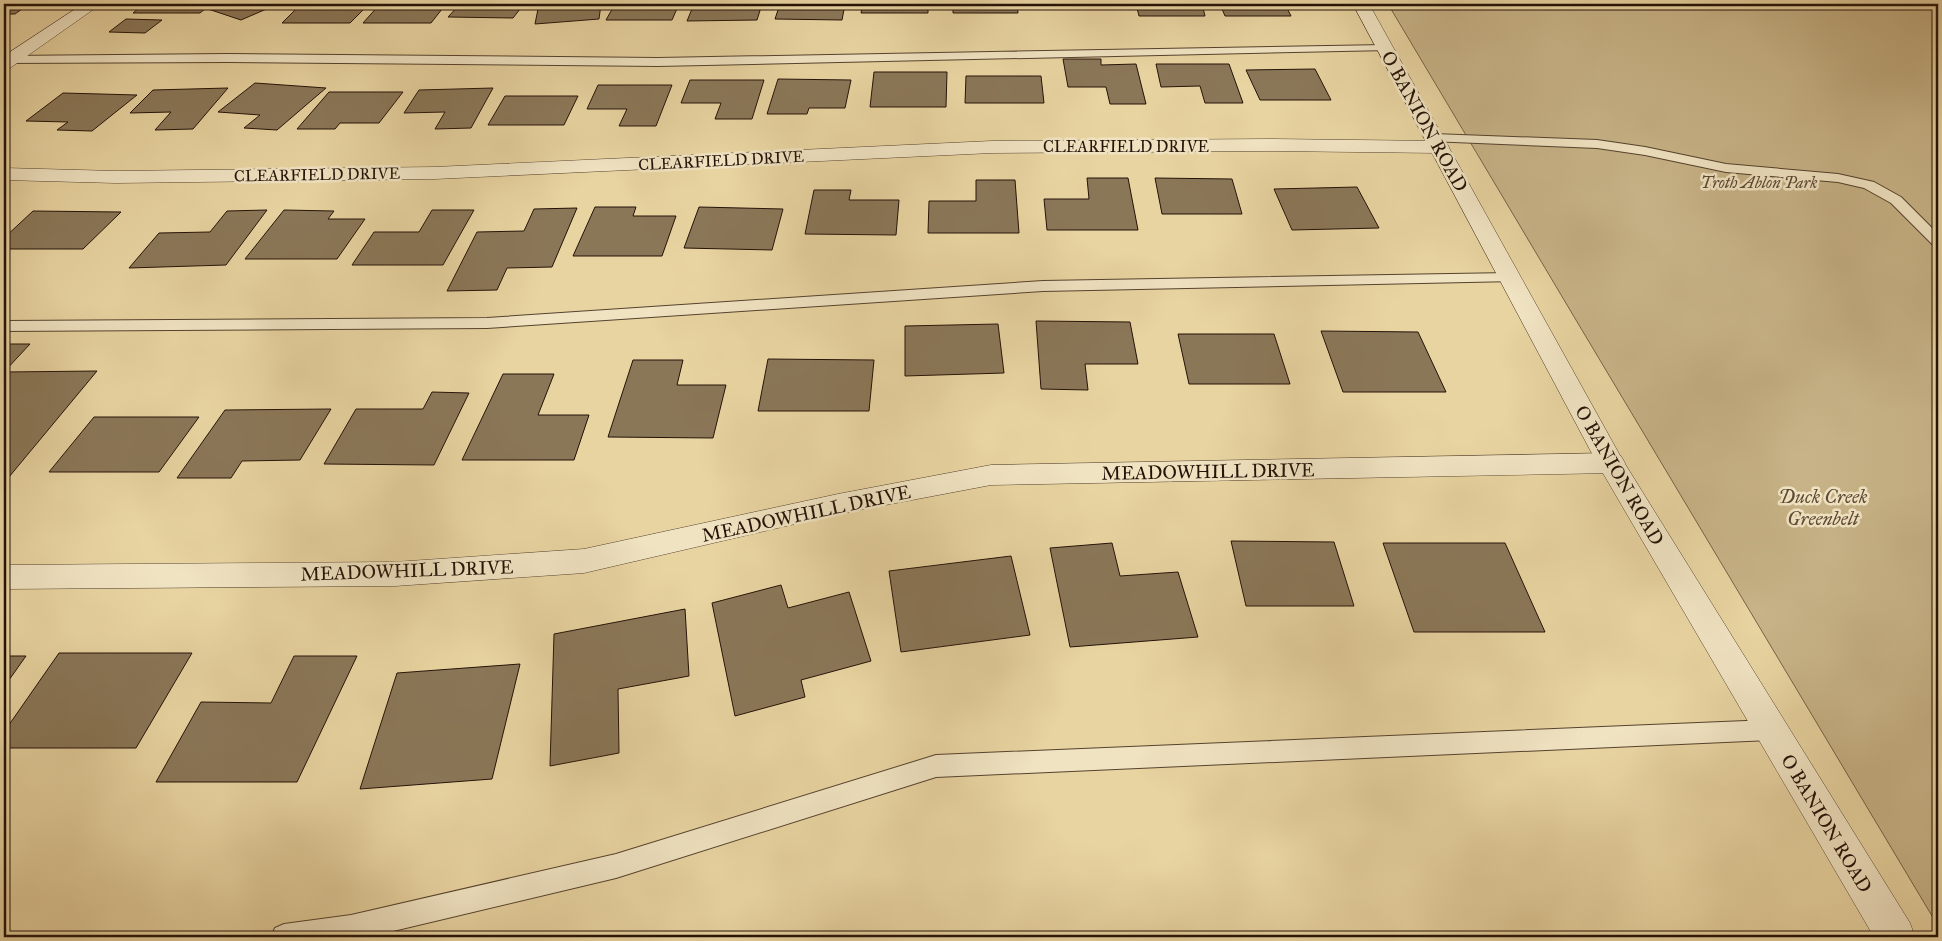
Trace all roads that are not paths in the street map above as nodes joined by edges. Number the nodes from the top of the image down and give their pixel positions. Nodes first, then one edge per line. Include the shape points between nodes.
1 (93, 4) edge
2 (1361, 4) edge
3 (1385, 48) junction
4 (5, 61) edge
5 (1437, 143) junction
6 (4, 174) edge
7 (1938, 242) edge
8 (1510, 278) junction
9 (4, 326) edge
10 (1611, 463) junction
11 (4, 577) edge
12 (1770, 730) junction
13 (284, 937) edge
14 (1896, 937) edge

1 - 4 street
2 - 3 street, O BANION ROAD
3 - 4 lane via 658,62 228,58
3 - 5 street, O BANION ROAD
5 - 6 street, CLEARFIELD DRIVE via 992,146 435,173 116,177
5 - 7 lane via 1597,144 1726,168 1838,178 1869,185 1896,200
5 - 8 street, O BANION ROAD
8 - 9 lane via 1042,286 487,324
8 - 10 street, O BANION ROAD
10 - 11 street, MEADOWHILL DRIVE via 991,475 838,504 584,561 395,574
10 - 12 street, O BANION ROAD
12 - 13 lane via 936,766 616,866 350,928
12 - 14 street, O BANION ROAD

